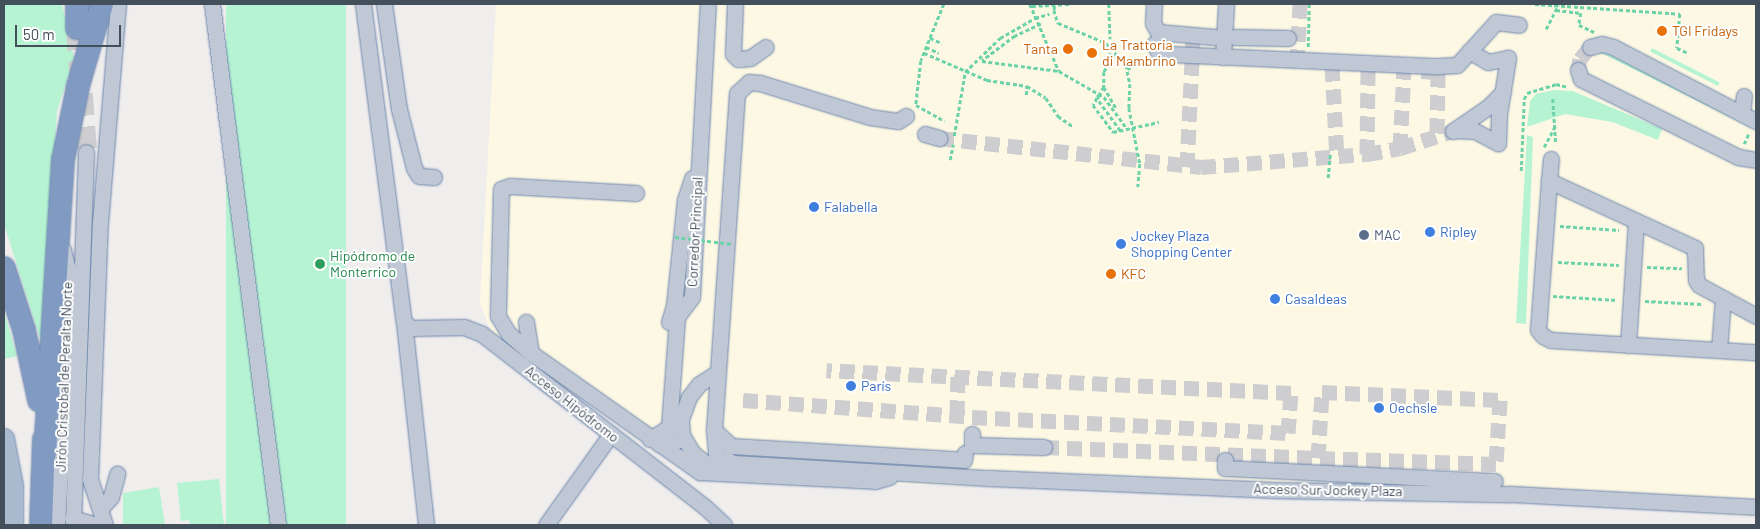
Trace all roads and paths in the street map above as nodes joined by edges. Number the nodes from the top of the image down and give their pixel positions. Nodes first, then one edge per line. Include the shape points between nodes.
1 (77, 4) edge
2 (102, 4) edge
3 (118, 4) edge
4 (212, 4) edge
5 (363, 4) edge
6 (384, 4) edge
7 (708, 4) edge
8 (735, 4) edge
9 (944, 4) edge
10 (1054, 4) edge
11 (1069, 4) edge
12 (1109, 4) edge
13 (1154, 4) edge
14 (1309, 4) edge
15 (1535, 4) edge
16 (1031, 5) edge
17 (1226, 5) dead end
18 (1558, 5) junction
19 (1556, 10) junction
20 (1580, 13) dead end
21 (1054, 14) junction
22 (1041, 24) junction
23 (1519, 25) dead end
24 (76, 28) tunnel mouth
25 (1546, 29) dead end
26 (1308, 30) junction
27 (1315, 30) dead end
28 (1215, 37) dead end
29 (1235, 37) dead end
30 (930, 38) junction
31 (1288, 38) dead end
32 (1110, 39) dead end
33 (942, 43) dead end
34 (766, 47) dead end
35 (926, 47) junction
36 (1156, 47) joint
37 (1590, 47) dead end
38 (1469, 51) junction
39 (924, 53) junction
40 (940, 53) dead end
41 (1110, 53) dead end
42 (1688, 53) dead end
43 (1223, 56) junction
44 (1307, 57) dead end
45 (982, 61) junction
46 (965, 65) dead end
47 (979, 65) dead end
48 (970, 67) junction
49 (1127, 69) junction
50 (1578, 70) dead end
51 (1059, 71) junction
52 (965, 72) junction
53 (1027, 86) junction
54 (1104, 87) junction
55 (1571, 87) dead end
56 (1503, 92) junction
57 (1098, 94) junction
58 (1026, 95) dead end
59 (1739, 95) dead end
60 (1553, 99) dead end
61 (1116, 108) dead end
62 (906, 116) dead end
63 (1747, 116) edge
64 (945, 121) dead end
65 (1159, 122) dead end
66 (1074, 127) dead end
67 (1133, 128) junction
68 (1128, 129) junction
69 (1121, 131) junction
70 (86, 152) tunnel mouth
71 (1330, 153) dead end
72 (1547, 154) joint
73 (1738, 157) junction
74 (698, 160) junction
75 (950, 160) dead end
76 (1756, 160) edge
77 (1521, 171) dead end
78 (434, 177) dead end
79 (1328, 178) dead end
80 (1549, 181) junction
81 (1138, 187) dead end
82 (636, 193) dead end
83 (1636, 221) junction
84 (1546, 225) junction
85 (57, 229) junction
86 (1622, 230) dead end
87 (675, 237) dead end
88 (733, 244) dead end
89 (4, 268) edge
90 (1723, 298) junction
91 (1756, 316) edge
92 (404, 322) junction
93 (526, 322) dead end
94 (667, 324) dead end
95 (1628, 345) junction
96 (1719, 350) junction
97 (1756, 352) edge
98 (531, 353) junction
99 (718, 372) junction
100 (714, 430) junction
101 (611, 434) junction
102 (682, 434) junction
103 (972, 434) dead end
104 (4, 439) edge
105 (652, 440) junction
106 (1044, 447) tunnel mouth
107 (45, 453) junction
108 (965, 454) dead end
109 (1226, 460) dead end
110 (741, 463) junction
111 (899, 473) junction
112 (117, 474) dead end
113 (1495, 482) junction
114 (1756, 507) edge
115 (101, 508) junction
116 (72, 521) edge
117 (13, 525) edge
118 (41, 525) edge
119 (57, 525) edge
120 (96, 525) edge
121 (105, 525) edge
122 (278, 525) edge
123 (426, 525) edge
124 (546, 525) edge
125 (724, 525) edge

1 - 24 highway
2 - 85 highway via 84,60 66,140
3 - 115 street via 100,222 90,479
4 - 122 street
5 - 92 street
6 - 78 street via 399,109 414,168 419,176
7 - 74 street
8 - 34 street via 733,54 738,59 750,58
9 - 30 path
10 - 21 path, bridge
11 - 16 path
12 - 32 path
13 - 28 street via 1154,23 1158,32
14 - 26 path
15 - 18 path
16 - 22 path
17 - 43 street
18 - 19 path
18 - 42 path via 1680,14 1677,48
19 - 20 path
19 - 25 path
21 - 48 path, bridge via 1035,18 1000,38
21 - 49 path via 1058,23 1069,30 1106,43
22 - 45 path via 1015,36
22 - 51 path
23 - 38 street via 1496,22
26 - 27 path
26 - 44 path
29 - 31 street
30 - 33 path
30 - 35 path
35 - 39 path
35 - 40 path
36 - 43 street
36 - 49 path via 1145,64
37 - 63 street via 1602,44 1613,47
38 - 43 street via 1457,65 1438,66
38 - 56 street via 1488,62 1508,58
39 - 52 path
39 - 64 path via 916,106
41 - 54 path via 1110,63 1104,72
45 - 47 path
45 - 51 path
46 - 48 path
48 - 52 path
49 - 67 path
50 - 73 street via 1582,79
51 - 57 path
52 - 53 path via 987,80
52 - 75 path
53 - 58 path
53 - 66 path via 1046,98 1058,116
54 - 57 path
54 - 61 path
55 - 77 path via 1556,84 1527,93 1524,99
56 - 56 street via 1454,131 1476,131 1498,143
57 - 68 path
57 - 69 path via 1099,101
57 - 69 path via 1094,105 1113,132
59 - 63 street
60 - 72 path via 1556,124
62 - 99 street via 898,122 870,117 760,83 749,82 741,87 736,102
63 - 73 path
65 - 67 path
67 - 68 path
67 - 81 path via 1140,164
68 - 69 path
70 - 116 street
71 - 79 path
72 - 80 street
73 - 76 street
74 - 94 street via 685,200 674,306
74 - 105 street, Corredor Principal via 692,297 677,317 670,426
80 - 83 street
80 - 84 street
82 - 98 street via 501,189 498,316 509,334
83 - 90 street via 1696,248 1696,280
83 - 95 street
84 - 86 path
84 - 95 street via 1538,330 1551,340
85 - 107 highway
85 - 119 street, Jirón Cristobal de Peralta Norte via 68,270 68,335
87 - 88 path, bridge
89 - 107 highway via 30,354
90 - 91 street
90 - 96 street
92 - 101 street, Acceso Hipódromo via 411,328 464,327 482,334
92 - 123 street
93 - 98 street
95 - 96 street
96 - 97 street
98 - 105 street
99 - 100 street
99 - 102 street via 699,384 689,398 681,420
100 - 108 street via 731,446 964,460
100 - 110 street via 716,454
101 - 124 street
101 - 125 street, Acceso Hipódromo
102 - 105 street via 676,441
102 - 110 street via 693,454 709,466 733,468
103 - 106 street via 972,445
104 - 117 main road via 12,486
105 - 111 street via 700,472 712,474 875,481
107 - 118 highway
109 - 113 street via 1225,468
110 - 111 street, Acceso Sur Jockey Plaza
111 - 113 street, Acceso Sur Jockey Plaza via 1270,490
112 - 115 street via 111,497
113 - 114 street, Acceso Sur Jockey Plaza
115 - 121 street
116 - 120 street

